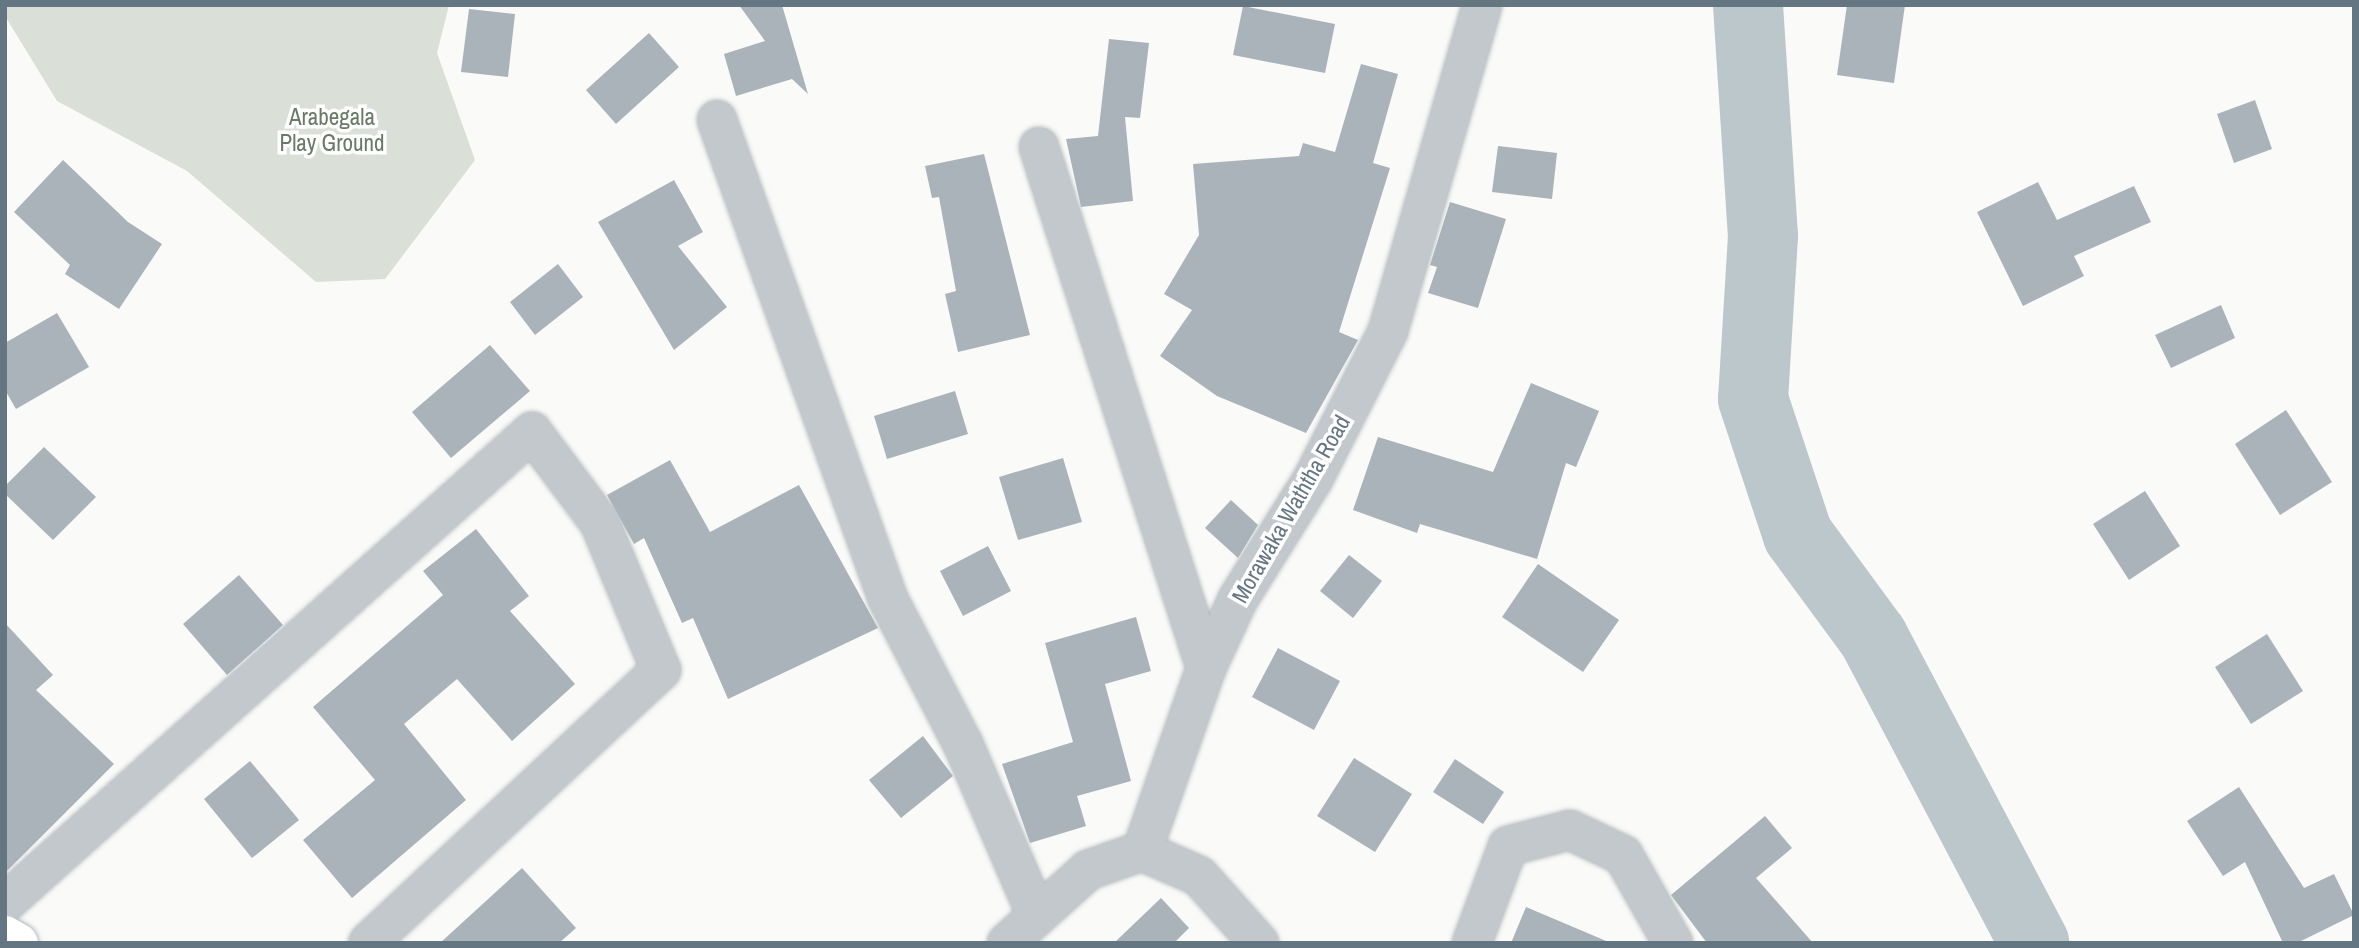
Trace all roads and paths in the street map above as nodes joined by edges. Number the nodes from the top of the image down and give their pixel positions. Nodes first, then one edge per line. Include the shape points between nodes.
1 (1482, 5) edge
2 (717, 120) dead end
3 (1039, 147) dead end
4 (1206, 668) junction
5 (1142, 851) junction
6 (5, 904) edge
7 (1035, 911) junction
8 (5, 935) edge
9 (19, 943) edge
10 (368, 943) edge
11 (1007, 943) edge
12 (1258, 943) edge
13 (1472, 943) edge
14 (1673, 943) edge

1 - 4 street, Morawaka Waththa Road via 1388,331
2 - 7 street via 888,599 963,744
3 - 4 street
4 - 5 street, Morawaka Waththa Road
5 - 7 street via 1088,870
5 - 12 street via 1199,876
6 - 10 street via 532,432 600,523 661,670
7 - 11 street
8 - 9 street
13 - 14 street via 1508,846 1570,830 1623,855

